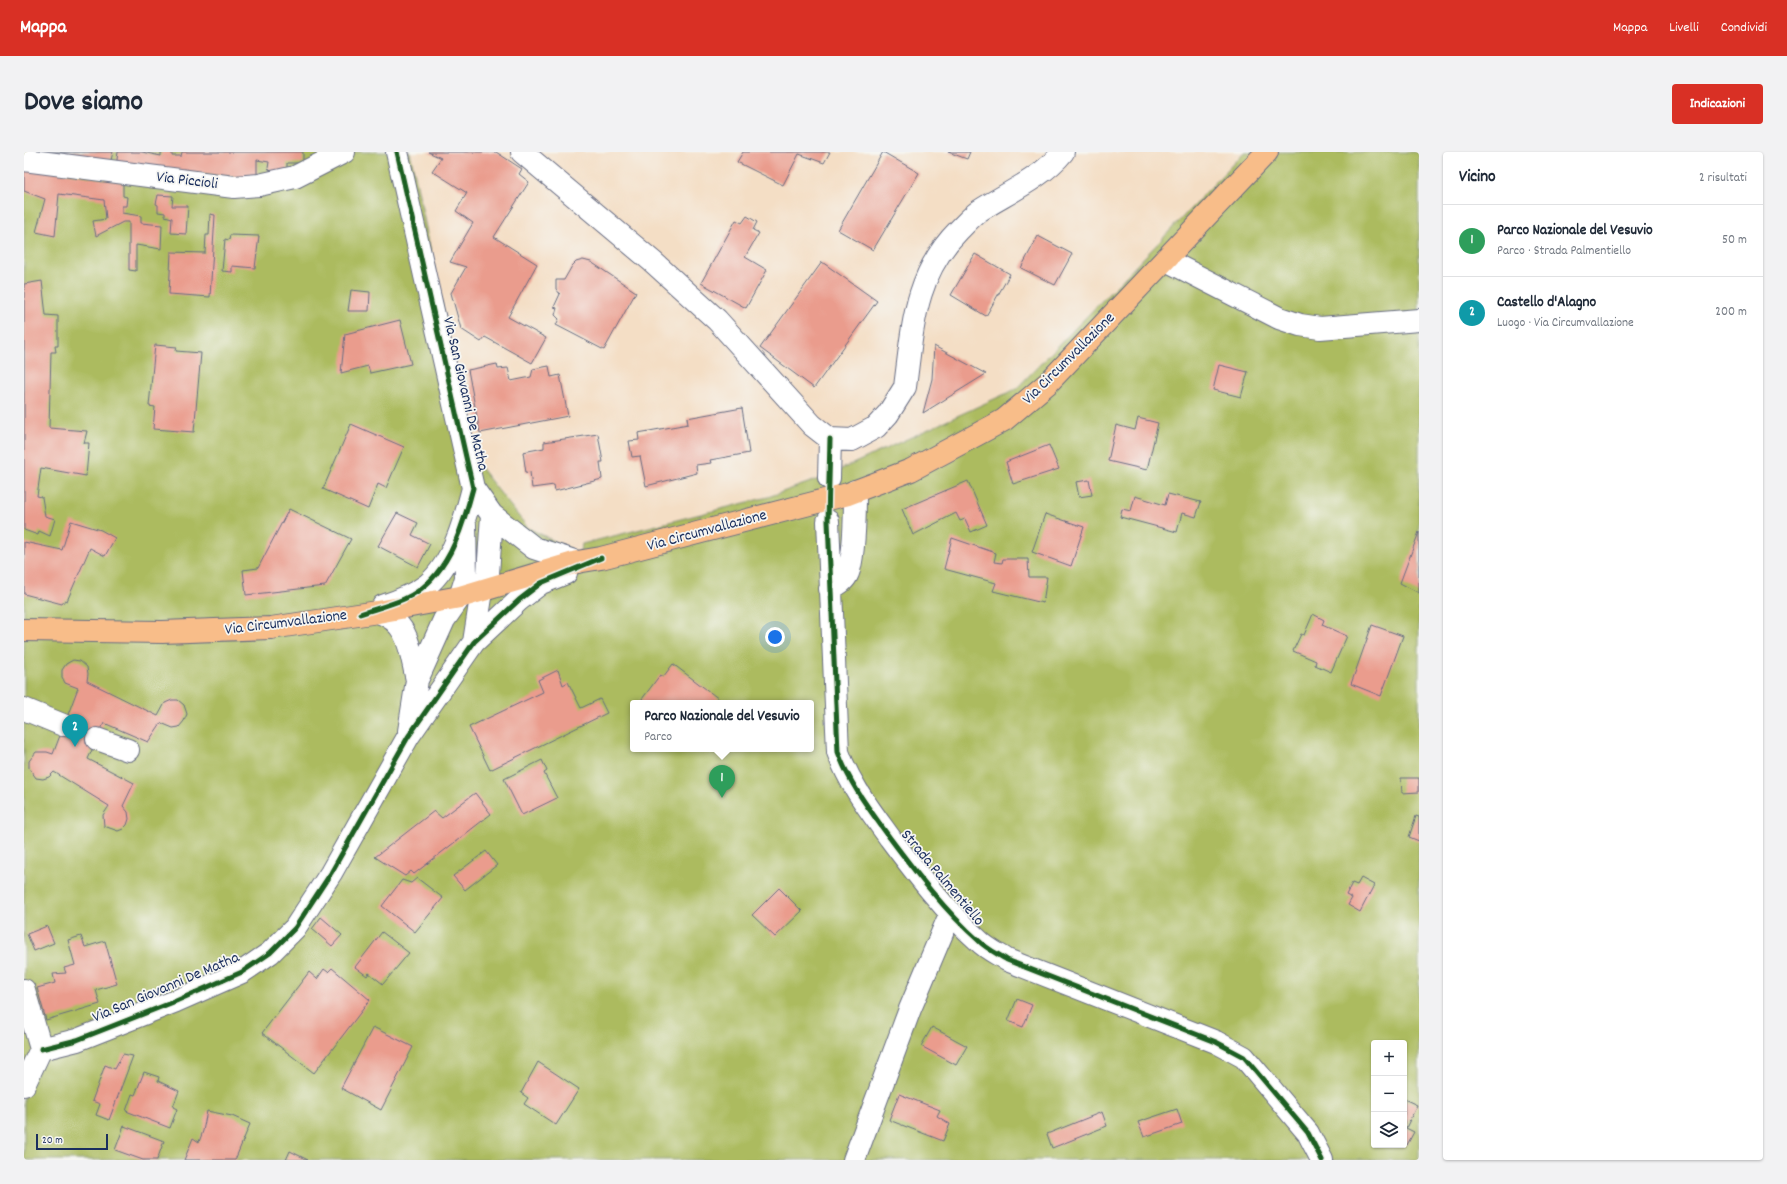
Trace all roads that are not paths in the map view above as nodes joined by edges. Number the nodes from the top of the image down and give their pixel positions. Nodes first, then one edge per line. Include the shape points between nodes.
1 (344, 152) edge
2 (397, 152) edge
3 (522, 152) edge
4 (1063, 152) edge
5 (1267, 152) edge
6 (24, 160) edge
7 (1166, 260) junction
8 (1419, 320) edge
9 (830, 439) junction
10 (829, 478) dead end
11 (473, 488) junction
12 (855, 491) junction
13 (492, 515) junction
14 (828, 521) dead end
15 (464, 522) junction
16 (601, 558) junction
17 (577, 562) junction
18 (830, 589) junction
19 (482, 591) junction
20 (460, 596) junction
21 (369, 613) junction
22 (24, 630) edge
23 (474, 642) junction
24 (417, 680) junction
25 (24, 710) edge
26 (63, 725) tunnel mouth
27 (98, 738) tunnel mouth
28 (405, 742) junction
29 (128, 750) dead end
30 (951, 912) junction
31 (24, 990) edge
32 (41, 1049) junction
33 (24, 1085) edge
34 (854, 1160) edge
35 (1322, 1160) edge

1 - 6 street, Via Piccioli via 295,177 259,185 234,187
2 - 11 street, Via San Giovanni De Matha
3 - 9 street via 653,262 717,320 812,425
4 - 9 street via 1053,165 977,212 944,245 918,298 902,393 876,428 852,440
5 - 7 main road, Via Circumvallazione
7 - 8 street via 1279,318 1300,325 1320,328
7 - 12 main road, Via Circumvallazione via 1048,383 1004,420 911,470
9 - 10 street
11 - 13 street
11 - 15 street, Via San Giovanni De Matha
12 - 16 main road, Via Circumvallazione
12 - 18 street via 852,552 848,573 842,582
13 - 17 street via 534,548
13 - 19 street via 488,574
14 - 18 street, Strada Palmentiello
15 - 20 street via 466,578
15 - 21 street, Via San Giovanni De Matha via 448,559 428,584 405,598
16 - 17 main road, Via Circumvallazione
16 - 23 street via 541,583
17 - 19 main road, Via Circumvallazione
18 - 30 street, Strada Palmentiello via 838,752 844,771 912,868
19 - 20 main road, Via Circumvallazione
19 - 23 street
20 - 21 main road, Via Circumvallazione
20 - 24 street via 444,620
21 - 22 main road, Via Circumvallazione via 271,628 215,631
21 - 24 street via 390,616 398,622 408,641
23 - 28 street
24 - 28 street
25 - 26 street
27 - 29 street
28 - 32 street, Via San Giovanni De Matha via 331,873 295,928 270,952 242,972 176,1002 77,1040
30 - 34 street via 910,1009
30 - 35 street, Strada Palmentiello via 980,942 1007,960 1216,1042 1244,1057 1308,1133
31 - 32 street
32 - 33 street

